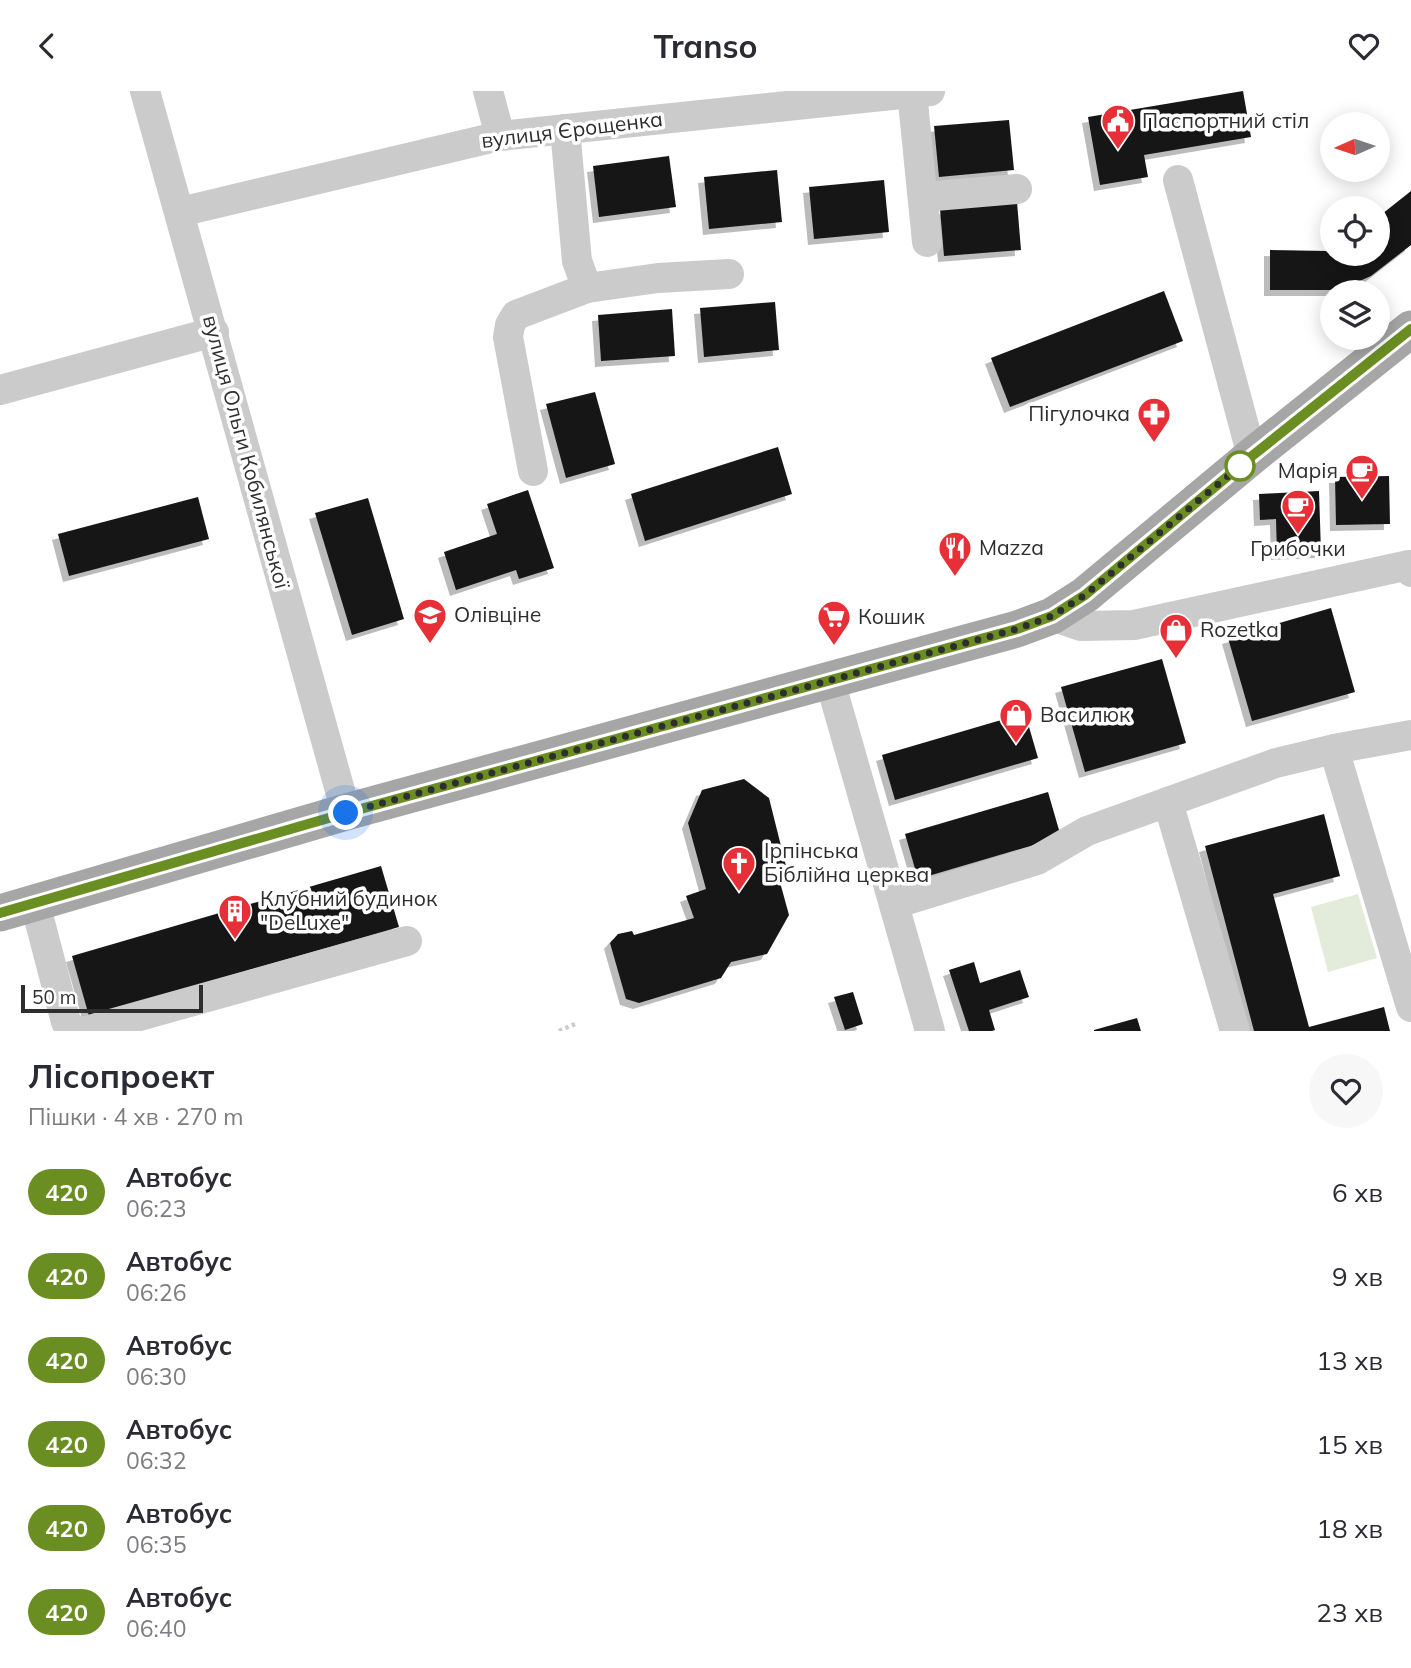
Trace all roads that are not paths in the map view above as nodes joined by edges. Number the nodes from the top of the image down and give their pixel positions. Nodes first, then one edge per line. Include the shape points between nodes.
1 (145, 91) edge
2 (488, 91) edge
3 (921, 92) edge
4 (810, 97) edge
5 (565, 129) junction
6 (499, 136) junction
7 (1178, 180) dead end
8 (1017, 189) dead end
9 (923, 197) junction
10 (180, 212) junction
11 (928, 242) dead end
12 (729, 274) dead end
13 (587, 288) junction
14 (1411, 329) edge
15 (214, 332) junction
16 (0, 390) edge
17 (1252, 456) junction
18 (533, 471) dead end
19 (1410, 567) edge
20 (1052, 616) junction
21 (830, 681) junction
22 (1411, 735) edge
23 (1334, 749) junction
24 (1168, 802) junction
25 (346, 813) junction
26 (35, 903) junction
27 (894, 904) junction
28 (0, 913) edge
29 (407, 941) dead end
30 (1411, 1007) edge
31 (80, 1031) edge
32 (86, 1031) edge
33 (930, 1031) edge
34 (1236, 1031) edge

1 - 10 street, вулиця Ольги Кобилянської
2 - 6 street
3 - 4 street, вулиця Єрощенка
3 - 9 street
4 - 5 street, вулиця Єрощенка
5 - 6 street, вулиця Єрощенка
5 - 13 street via 578,261
6 - 10 street, вулиця Єрощенка
7 - 17 street
8 - 9 street
9 - 11 street
10 - 15 street, вулиця Ольги Кобилянської
12 - 13 street
13 - 18 street via 516,315 510,325 508,337
14 - 17 main road
15 - 16 street
15 - 25 street, вулиця Ольги Кобилянської
17 - 20 main road via 1085,595
19 - 20 street via 1134,625 1081,626
20 - 21 main road
21 - 25 main road
21 - 27 street
22 - 23 street
23 - 24 street via 1276,763
23 - 30 street
24 - 27 street via 1087,831 1037,860
24 - 34 street
25 - 26 main road
26 - 28 main road
26 - 31 street via 66,1021
27 - 33 street
29 - 32 street

